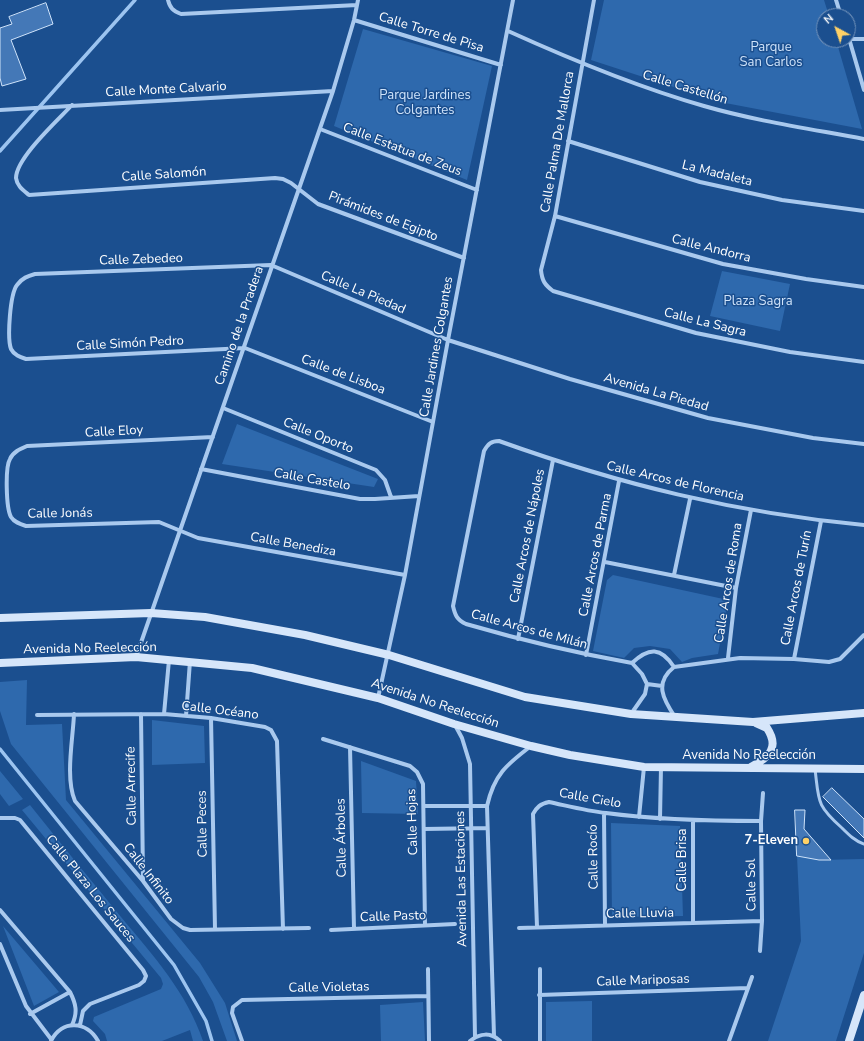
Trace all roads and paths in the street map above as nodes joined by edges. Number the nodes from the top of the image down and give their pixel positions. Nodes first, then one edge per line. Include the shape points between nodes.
1 (168, 0) edge
2 (358, 0) edge
3 (513, 0) edge
4 (594, 0) edge
5 (357, 5) junction
6 (354, 20) junction
7 (508, 31) junction
8 (852, 48) edge
9 (582, 64) junction
10 (501, 65) junction
11 (864, 90) edge
12 (333, 91) junction
13 (72, 105) junction
14 (0, 110) edge
15 (320, 129) junction
16 (864, 139) edge
17 (568, 141) junction
18 (298, 189) junction
19 (477, 190) junction
20 (864, 211) edge
21 (555, 216) junction
22 (464, 258) junction
23 (271, 265) junction
24 (546, 286) joint
25 (864, 287) edge
26 (448, 340) junction
27 (245, 348) junction
28 (18, 356) joint
29 (864, 362) edge
30 (223, 408) junction
31 (433, 422) junction
32 (213, 437) junction
33 (864, 444) edge
34 (487, 445) joint
35 (16, 451) joint
36 (553, 460) junction
37 (201, 469) junction
38 (619, 481) junction
39 (419, 496) junction
40 (391, 497) junction
41 (690, 499) junction
42 (750, 510) junction
43 (821, 521) junction
44 (864, 525) edge
45 (179, 531) junction
46 (606, 562) junction
47 (405, 575) junction
48 (674, 575) junction
49 (736, 588) junction
50 (151, 613) junction
51 (0, 618) edge
52 (864, 635) edge
53 (518, 639) junction
54 (389, 655) junction
55 (586, 655) junction
56 (136, 657) junction
57 (728, 658) junction
58 (794, 659) junction
59 (169, 660) junction
60 (190, 662) junction
61 (0, 663) edge
62 (632, 663) junction
63 (674, 667) junction
64 (647, 684) junction
65 (662, 686) junction
66 (378, 698) junction
67 (864, 713) edge
68 (74, 714) junction
69 (141, 714) junction
70 (164, 714) junction
71 (631, 714) junction
72 (37, 715) dead end
73 (186, 716) junction
74 (675, 717) junction
75 (211, 718) junction
76 (753, 722) junction
77 (454, 724) junction
78 (323, 739) dead end
79 (531, 746) junction
80 (350, 747) junction
81 (644, 767) junction
82 (662, 767) junction
83 (750, 768) junction
84 (815, 768) junction
85 (864, 769) edge
86 (763, 793) dead end
87 (424, 806) junction
88 (487, 806) junction
89 (470, 807) junction
90 (604, 813) junction
91 (639, 817) junction
92 (0, 818) edge
93 (660, 819) junction
94 (693, 821) junction
95 (761, 821) junction
96 (470, 828) junction
97 (487, 828) junction
98 (424, 829) junction
99 (864, 844) edge
100 (143, 881) junction
101 (0, 910) edge
102 (762, 921) junction
103 (693, 923) junction
104 (455, 924) dead end
105 (425, 925) junction
106 (605, 925) junction
107 (538, 927) junction
108 (309, 928) dead end
109 (519, 928) dead end
110 (214, 929) junction
111 (283, 929) junction
112 (354, 929) junction
113 (332, 930) dead end
114 (0, 944) edge
115 (760, 952) dead end
116 (540, 968) dead end
117 (428, 969) dead end
118 (752, 977) dead end
119 (748, 988) junction
120 (70, 992) junction
121 (539, 995) junction
122 (864, 995) edge
123 (428, 996) junction
124 (30, 1014) junction
125 (72, 1025) junction
126 (80, 1025) junction
127 (494, 1036) junction
128 (475, 1037) junction
129 (51, 1040) edge
130 (98, 1041) edge
131 (242, 1041) edge
132 (429, 1041) edge
133 (470, 1041) edge
134 (500, 1041) edge
135 (540, 1041) edge
136 (729, 1041) edge
137 (849, 1041) edge

1 - 5 street via 174,12 181,14
2 - 5 street, Camino de la Pradera
3 - 7 street, Calle Jardines Colgantes
4 - 9 street, Calle Palma De Mallorca
5 - 6 street, Camino de la Pradera
6 - 10 street, Calle Torre de Pisa
6 - 12 street, Camino de la Pradera
7 - 9 street, Calle Castellón
7 - 10 street, Calle Jardines Colgantes
8 - 11 street
9 - 16 street, Calle Castellón via 704,106 771,122
9 - 17 street, Calle Palma De Mallorca
10 - 19 street, Calle Jardines Colgantes
12 - 13 street, Calle Monte Calvario
12 - 15 street, Camino de la Pradera
13 - 14 street, Calle Monte Calvario
13 - 18 street, Calle Salomón via 18,168 16,179 19,188 29,195 275,178 283,179
15 - 18 street, Camino de la Pradera
15 - 19 street, Calle Estatua de Zeus
17 - 20 street, La Madaleta via 700,182 782,200
17 - 21 street, Calle Palma De Mallorca
18 - 22 street, Pirámides de Egipto via 318,204
18 - 23 street, Camino de la Pradera
19 - 22 street, Calle Jardines Colgantes
21 - 24 street, Calle Palma De Mallorca via 541,270
21 - 25 street, Calle Andorra via 723,264
22 - 26 street, Calle Jardines Colgantes
23 - 26 street, Calle La Piedad
23 - 27 street, Camino de la Pradera
23 - 28 street, Calle Zebedeo via 35,274 24,278 16,285 12,296 9,340 12,350
24 - 29 street, Calle La Sagra via 553,291 696,333 790,352
26 - 31 street, Calle Jardines Colgantes
26 - 33 street, Avenida La Piedad via 570,379 708,418 813,438
27 - 28 street, Calle Simón Pedro via 26,359
27 - 30 street, Camino de la Pradera
27 - 31 street, Calle de Lisboa
30 - 32 street, Camino de la Pradera
30 - 40 street, Calle Oporto via 376,470 385,480
31 - 39 street, Calle Jardines Colgantes
32 - 35 street, Calle Eloy via 26,446
32 - 37 street, Camino de la Pradera
34 - 36 street, Calle Arcos de Florencia via 499,441
34 - 53 street, Calle Arcos de Milán via 453,606 459,621
35 - 45 street, Calle Jonás via 7,468 8,510 11,518 18,523 26,526 149,521 159,522
36 - 38 street, Calle Arcos de Florencia
36 - 53 street, Calle Arcos de Nápoles
37 - 40 street, Calle Castelo via 360,499
37 - 45 street, Camino de la Pradera
38 - 41 street, Calle Arcos de Florencia
38 - 46 street, Calle Arcos de Parma
39 - 40 street, Calle Castelo
39 - 47 street, Calle Jardines Colgantes
41 - 42 street, Calle Arcos de Florencia
41 - 48 street
42 - 43 street, Calle Arcos de Florencia
42 - 49 street, Calle Arcos de Roma
43 - 44 street, Calle Arcos de Florencia
43 - 58 street, Calle Arcos de Turín
45 - 47 street, Calle Benediza via 206,540
45 - 50 street, Camino de la Pradera
46 - 48 street
46 - 55 street, Calle Arcos de Parma
47 - 54 street, Calle Jardines Colgantes
48 - 49 street
49 - 57 street, Calle Arcos de Roma
50 - 51 main road
50 - 54 main road via 228,621 305,635
50 - 56 street, Camino de la Pradera
52 - 58 street via 840,659 829,662
53 - 55 street, Calle Arcos de Milán
54 - 66 street, Calle Jardines Colgantes
54 - 71 main road via 525,696
55 - 62 street, Calle Arcos de Milán
56 - 59 main road, Avenida No Reelección
56 - 61 main road, Avenida No Reelección
57 - 58 street
57 - 63 street
59 - 60 main road, Avenida No Reelección
59 - 70 street
60 - 66 main road, Avenida No Reelección via 252,668
60 - 73 street
62 - 63 street via 648,651 659,652 668,658
62 - 64 street
63 - 65 street via 668,672
64 - 65 street
64 - 71 street via 645,694
65 - 74 street via 664,700
66 - 77 main road, Avenida No Reelección
67 - 76 main road
68 - 69 street, Calle Océano
68 - 72 street, Calle Océano
68 - 100 street, Calle Infinito via 70,782 72,793 82,810
69 - 70 street, Calle Océano
69 - 100 street, Calle Arrecife
70 - 73 street, Calle Océano
71 - 74 main road
73 - 75 street, Calle Océano
74 - 76 main road
75 - 110 street, Calle Peces
75 - 111 street, Calle Océano via 265,727 275,735
76 - 83 main road via 768,728 774,740 769,754 763,761
77 - 79 main road, Avenida No Reelección
77 - 89 street, Avenida Las Estaciones via 462,738 470,764
78 - 80 street, Calle Hojas
79 - 81 main road, Avenida No Reelección
79 - 88 street, Avenida Las Estaciones via 497,776
80 - 87 street, Calle Hojas via 410,766 417,772 423,784
80 - 112 street, Calle Árboles
81 - 82 main road, Avenida No Reelección
81 - 91 street
82 - 83 main road, Avenida No Reelección
82 - 93 street
83 - 84 main road, Avenida No Reelección
84 - 85 main road, Avenida No Reelección
84 - 99 lane via 822,808 853,839
86 - 95 street, Calle Sol
87 - 89 street
87 - 98 street, Calle Hojas
88 - 89 street
88 - 97 street, Avenida Las Estaciones
89 - 96 street, Avenida Las Estaciones
90 - 91 street, Calle Cielo
90 - 106 street, Calle Rocío
90 - 107 street, Calle Cielo via 549,802 536,808 533,814
91 - 93 street, Calle Cielo
92 - 126 street, Calle Plaza Los Sauces via 15,818 23,825 146,976 139,985 90,1004 83,1011
93 - 94 street, Calle Cielo
94 - 95 street, Calle Cielo
94 - 103 street, Calle Brisa
95 - 102 street, Calle Sol
96 - 97 street
96 - 98 street
96 - 128 street, Avenida Las Estaciones
97 - 127 street, Avenida Las Estaciones
98 - 105 street, Calle Hojas
100 - 110 street, Calle Infinito via 177,925 190,930
101 - 120 street
102 - 103 street, Calle Lluvia
102 - 115 street, Calle Sol
103 - 106 street, Calle Lluvia
104 - 105 street, Calle Pasto
105 - 112 street, Calle Pasto
106 - 107 street, Calle Lluvia
107 - 109 street, Calle Lluvia
108 - 111 street, Calle Infinito
110 - 111 street, Calle Infinito
112 - 113 street, Calle Pasto
114 - 124 street
116 - 121 street
117 - 123 street
118 - 119 street
119 - 121 street, Calle Mariposas
119 - 136 street
120 - 124 street
120 - 125 street via 77,1010
121 - 135 street
122 - 137 main road
123 - 131 street, Calle Violetas via 242,1000 233,1007 232,1013
123 - 132 street
124 - 129 street
125 - 126 street
125 - 129 street via 63,1027
126 - 130 street via 91,1031
127 - 128 street
127 - 134 street
128 - 133 street

